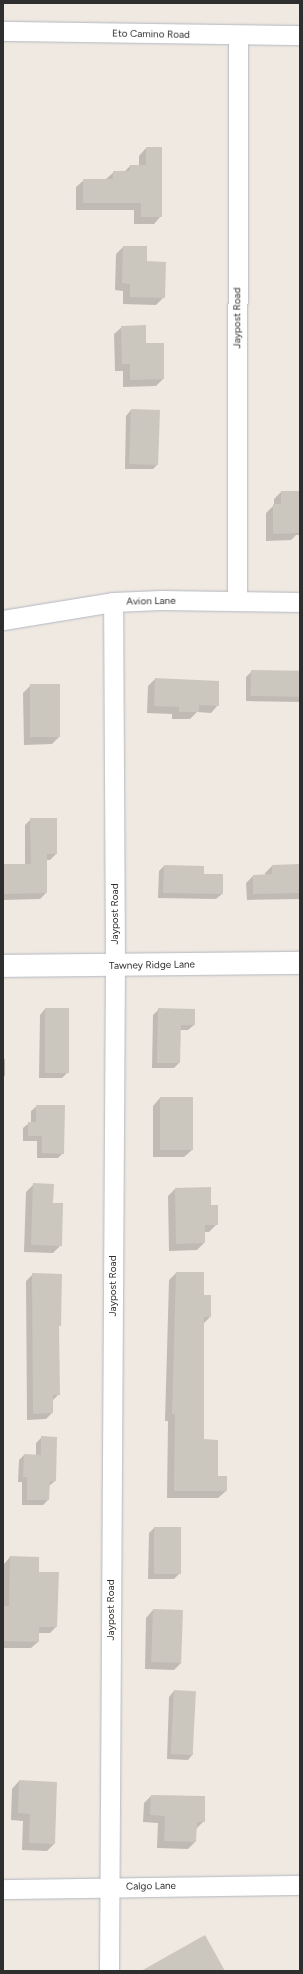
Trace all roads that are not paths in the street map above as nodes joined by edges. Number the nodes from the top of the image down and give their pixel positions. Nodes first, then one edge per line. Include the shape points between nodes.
1 (3, 31) edge
2 (238, 35) junction
3 (300, 35) edge
4 (237, 601) junction
5 (113, 602) junction
6 (300, 602) edge
7 (3, 620) edge
8 (300, 963) edge
9 (115, 965) junction
10 (3, 966) edge
11 (300, 1885) edge
12 (110, 1887) junction
13 (3, 1889) edge
14 (108, 1971) edge

1 - 2 street, Eto Camino Road
2 - 3 street, Eto Camino Road
2 - 4 street, Jaypost Road
4 - 5 street, Avion Lane
4 - 6 street, Avion Lane
5 - 7 street, Avion Lane
5 - 9 street, Jaypost Road
8 - 9 street, Tawney Ridge Lane
9 - 10 street, Tawney Ridge Lane
9 - 12 street, Jaypost Road
11 - 12 street, Calgo Lane
12 - 13 street, Calgo Lane
12 - 14 street, Jaypost Road

